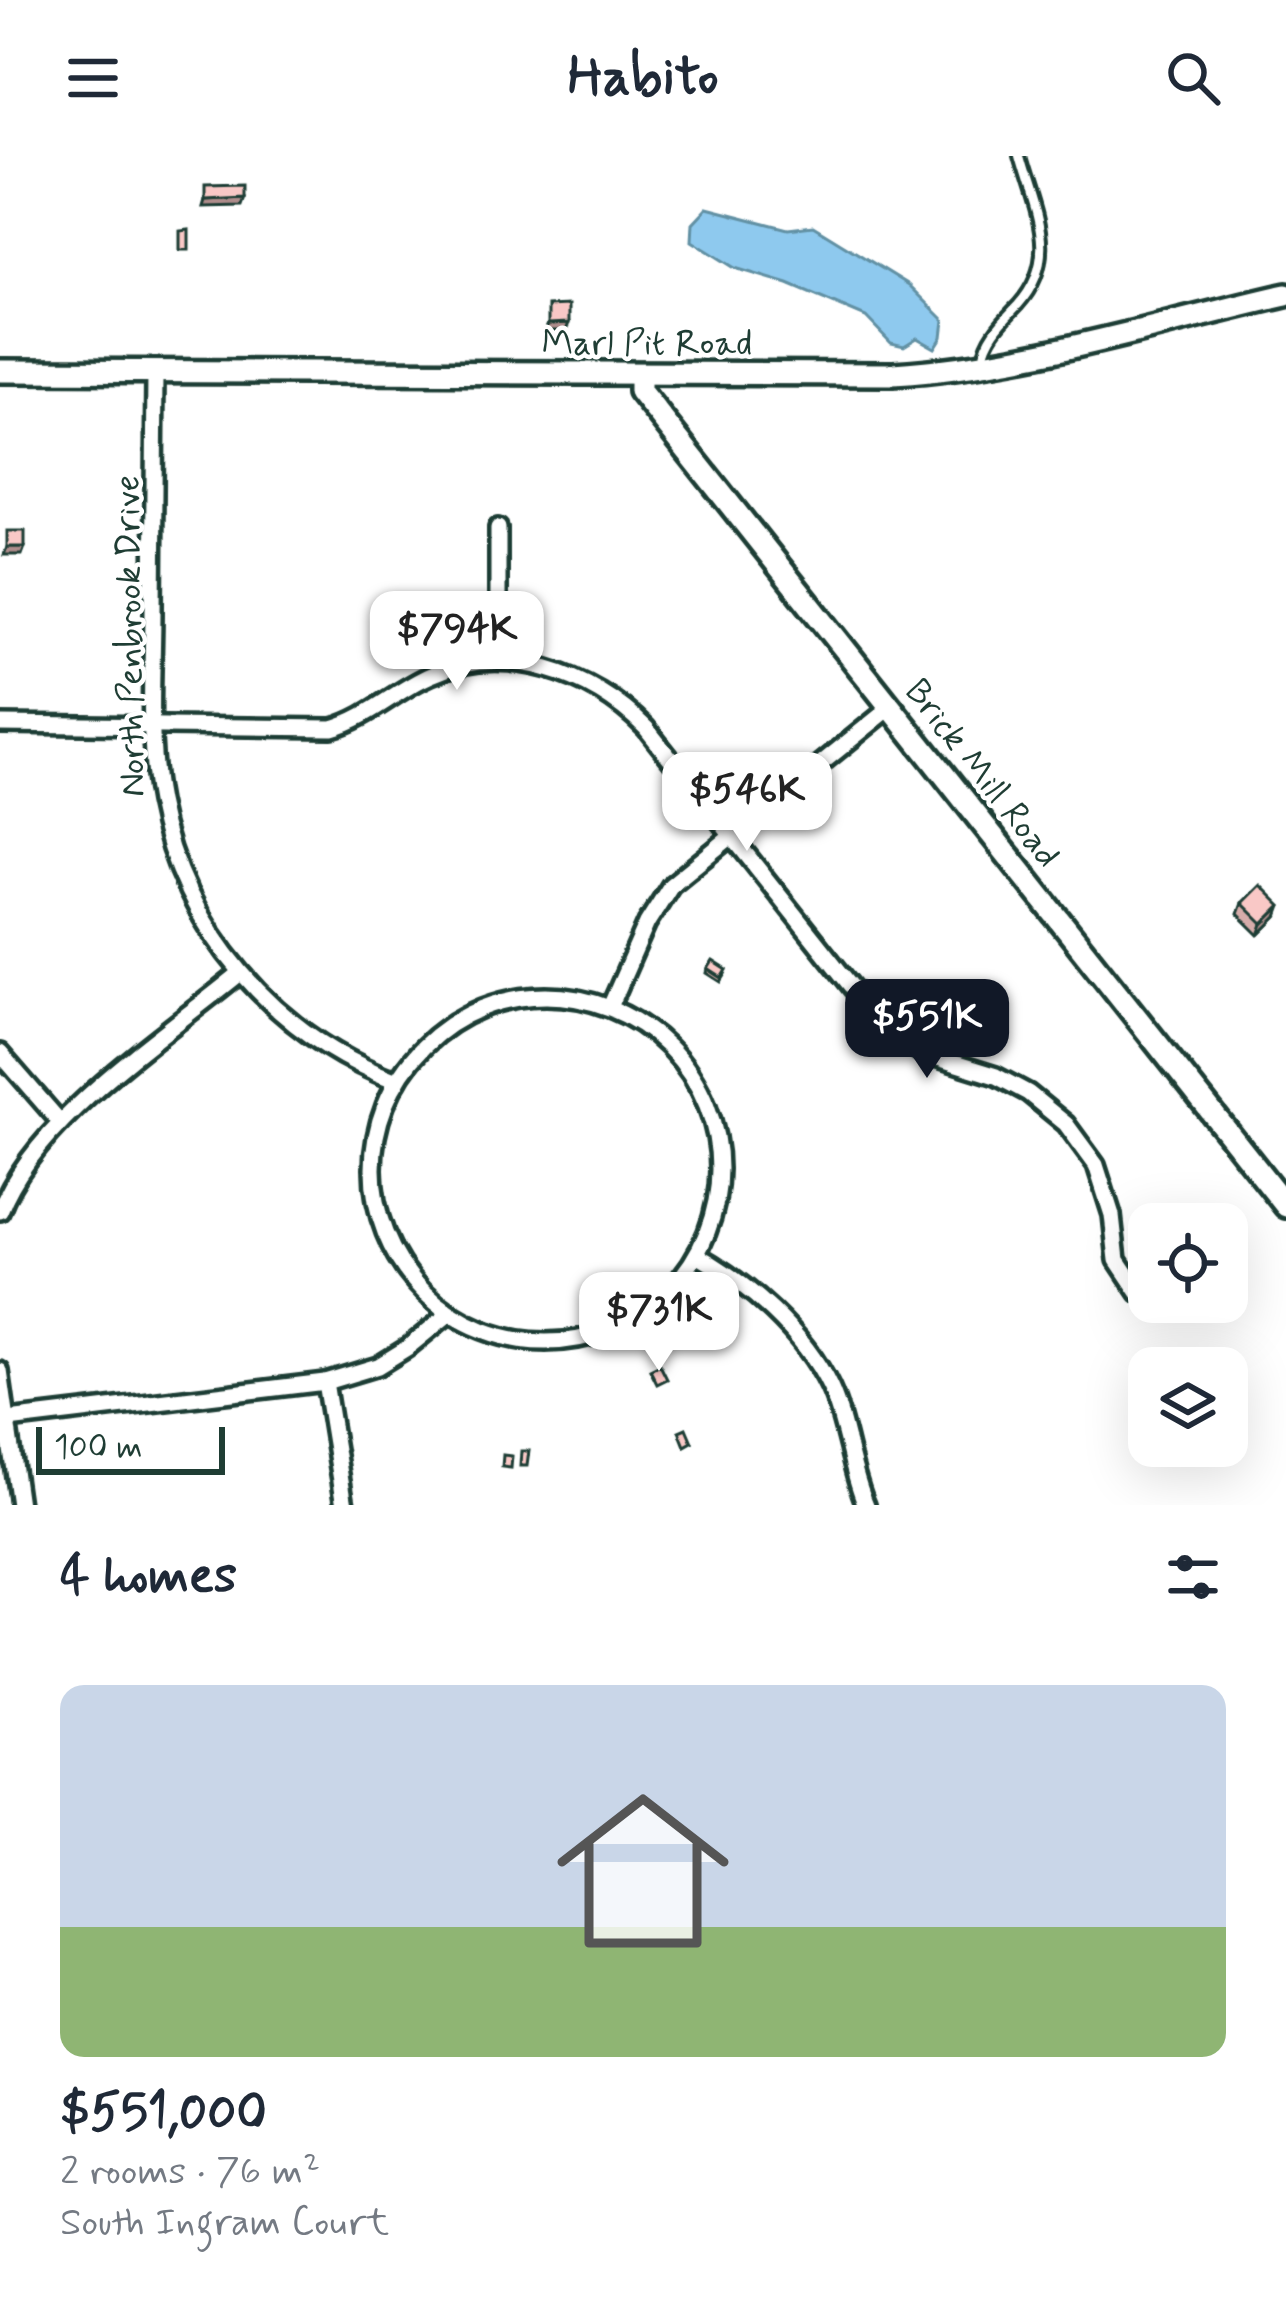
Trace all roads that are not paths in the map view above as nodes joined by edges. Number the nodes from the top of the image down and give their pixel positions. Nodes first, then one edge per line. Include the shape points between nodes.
1 (1019, 156) edge
2 (1286, 295) edge
3 (981, 366) junction
4 (0, 371) edge
5 (155, 373) junction
6 (640, 374) junction
7 (498, 528) dead end
8 (498, 661) junction
9 (891, 707) junction
10 (0, 724) edge
11 (153, 724) junction
12 (730, 834) junction
13 (239, 974) junction
14 (610, 1007) junction
15 (0, 1053) edge
16 (397, 1081) junction
17 (60, 1122) junction
18 (1286, 1206) edge
19 (0, 1211) edge
20 (697, 1255) junction
21 (1128, 1276) edge
22 (450, 1313) junction
23 (0, 1371) edge
24 (325, 1382) junction
25 (4, 1420) edge
26 (19, 1505) edge
27 (345, 1505) edge
28 (866, 1505) edge

1 - 3 lane via 1042,268 986,343
2 - 3 street, Marl Pit Road
3 - 6 street, Marl Pit Road via 857,375
4 - 5 street, Marl Pit Road
5 - 6 street, Marl Pit Road
5 - 11 street, North Penbrook Drive
6 - 9 street, Brick Mill Road via 640,391
7 - 8 street
8 - 11 street via 430,675 332,728
8 - 12 street via 564,674 620,704
9 - 12 street
9 - 18 street, Brick Mill Road
10 - 11 street
11 - 13 street, North Penbrook Drive via 172,853
12 - 14 street via 658,904
12 - 21 street via 895,1035 1028,1093 1066,1124 1096,1165 1117,1260
13 - 16 street, North Penbrook Drive via 304,1031
13 - 17 street
14 - 16 street via 541,995 506,1000 443,1029
14 - 20 street via 671,1048 710,1111 717,1199
15 - 17 street
16 - 22 street via 375,1143 377,1208 403,1268
17 - 19 street via 21,1166
20 - 22 street via 656,1303 601,1333 507,1338
20 - 28 street via 781,1321 829,1385
22 - 24 street via 378,1366
23 - 25 street
24 - 25 street
24 - 27 street
25 - 26 street

